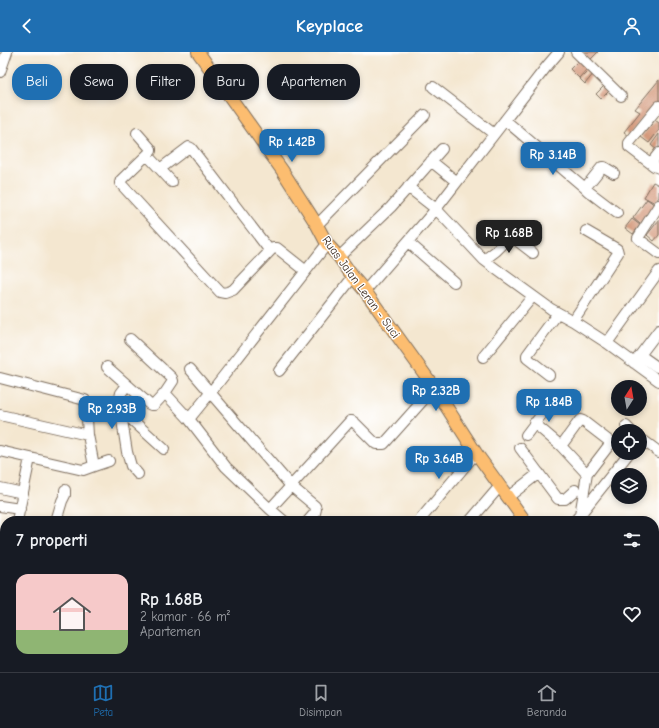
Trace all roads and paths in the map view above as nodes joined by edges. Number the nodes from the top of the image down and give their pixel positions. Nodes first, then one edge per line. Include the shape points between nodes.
1 (7, 52) edge
2 (198, 52) edge
3 (559, 52) edge
4 (576, 52) edge
5 (0, 72) edge
6 (433, 88) dead end
7 (620, 96) dead end
8 (659, 106) edge
9 (425, 115) dead end
10 (505, 120) junction
11 (137, 133) dead end
12 (494, 134) junction
13 (442, 149) dead end
14 (659, 153) edge
15 (146, 155) junction
16 (431, 161) junction
17 (655, 166) edge
18 (160, 169) junction
19 (614, 174) dead end
20 (172, 182) dead end
21 (457, 182) junction
22 (408, 187) junction
23 (585, 188) junction
24 (659, 205) edge
25 (436, 209) junction
26 (616, 213) dead end
27 (317, 225) junction
28 (586, 231) dead end
29 (408, 242) junction
30 (327, 244) junction
31 (270, 251) junction
32 (533, 253) dead end
33 (659, 254) edge
34 (339, 257) junction
35 (484, 260) junction
36 (306, 271) junction
37 (659, 271) edge
38 (353, 277) junction
39 (454, 282) dead end
40 (365, 291) junction
41 (533, 296) junction
42 (558, 313) junction
43 (573, 321) junction
44 (659, 330) edge
45 (130, 339) dead end
46 (607, 343) junction
47 (483, 357) dead end
48 (637, 359) junction
49 (107, 367) dead end
50 (657, 367) dead end
51 (190, 368) dead end
52 (280, 371) dead end
53 (549, 375) dead end
54 (0, 378) edge
55 (659, 381) edge
56 (127, 385) junction
57 (434, 388) junction
58 (211, 392) junction
59 (165, 393) junction
60 (554, 398) dead end
61 (120, 409) junction
62 (0, 416) edge
63 (189, 419) junction
64 (534, 423) junction
65 (526, 434) dead end
66 (88, 435) junction
67 (647, 444) edge
68 (561, 446) junction
69 (520, 448) dead end
70 (164, 449) dead end
71 (0, 451) edge
72 (659, 452) edge
73 (476, 453) junction
74 (30, 458) junction
75 (623, 460) edge
76 (109, 461) dead end
77 (94, 466) junction
78 (539, 473) junction
79 (138, 474) dead end
80 (587, 474) junction
81 (291, 486) junction
82 (500, 486) junction
83 (0, 488) edge
84 (65, 490) dead end
85 (579, 492) junction
86 (23, 493) junction
87 (508, 497) junction
88 (592, 500) junction
89 (0, 506) edge
90 (20, 509) junction
91 (270, 510) junction
92 (18, 516) edge
93 (57, 516) edge
94 (278, 516) edge
95 (312, 516) edge
96 (423, 516) edge
97 (474, 516) edge
98 (521, 516) edge
99 (578, 516) edge
100 (580, 516) edge

1 - 5 street
2 - 27 main road, Ruas Jalan Leran - Suci via 282,170
3 - 10 street
4 - 7 street
6 - 12 street
8 - 17 street via 629,143 629,147
9 - 27 street
10 - 12 street
10 - 23 street
11 - 15 street via 151,149
12 - 21 street
13 - 16 street
14 - 17 street
15 - 18 street
15 - 31 street via 120,183 220,292 233,290
16 - 21 street
16 - 22 street
18 - 20 street
18 - 31 street via 191,148
19 - 23 street via 602,167
21 - 25 street
22 - 25 street
22 - 34 street
23 - 26 street
24 - 33 street via 638,238
25 - 29 street
25 - 35 street
27 - 30 main road, Ruas Jalan Leran - Suci
28 - 43 street via 617,249 618,253
29 - 39 street
29 - 40 street
30 - 34 main road, Ruas Jalan Leran - Suci
30 - 36 street
31 - 36 street via 277,248
32 - 35 street via 511,236
34 - 38 main road, Ruas Jalan Leran - Suci
35 - 41 street
36 - 58 street
37 - 46 street
38 - 40 main road, Ruas Jalan Leran - Suci
38 - 52 street
40 - 57 main road, Ruas Jalan Leran - Suci
41 - 42 street
41 - 47 street
42 - 43 street
42 - 53 street via 527,356
43 - 46 street
44 - 48 street
45 - 59 street via 172,378 173,381
46 - 48 street
48 - 50 street
48 - 55 street
49 - 56 street
51 - 58 street
54 - 66 street via 85,400
56 - 59 street via 151,406
56 - 61 street via 121,393
57 - 73 main road, Ruas Jalan Leran - Suci
57 - 81 street via 384,444 376,444 355,423 350,422
58 - 63 street
58 - 81 street
59 - 63 street
60 - 64 street
61 - 70 street
61 - 79 street via 127,452 131,466
62 - 66 street
63 - 91 street via 226,467
64 - 65 street
64 - 68 street
66 - 77 street
67 - 72 street
68 - 80 street
68 - 80 street via 580,420 610,441
69 - 78 street
71 - 74 street
73 - 82 main road, Ruas Jalan Leran - Suci
73 - 96 street
74 - 77 street via 83,470
74 - 86 street
75 - 88 street
76 - 77 street
78 - 85 street via 558,499 565,499
78 - 87 street
80 - 85 street
81 - 91 street
81 - 95 street via 315,506
82 - 87 main road, Ruas Jalan Leran - Suci
82 - 97 street
83 - 86 street
84 - 93 street
85 - 88 street
85 - 99 street
86 - 90 street
87 - 98 main road, Ruas Jalan Leran - Suci
88 - 100 street
89 - 90 street
90 - 92 street
91 - 94 street

